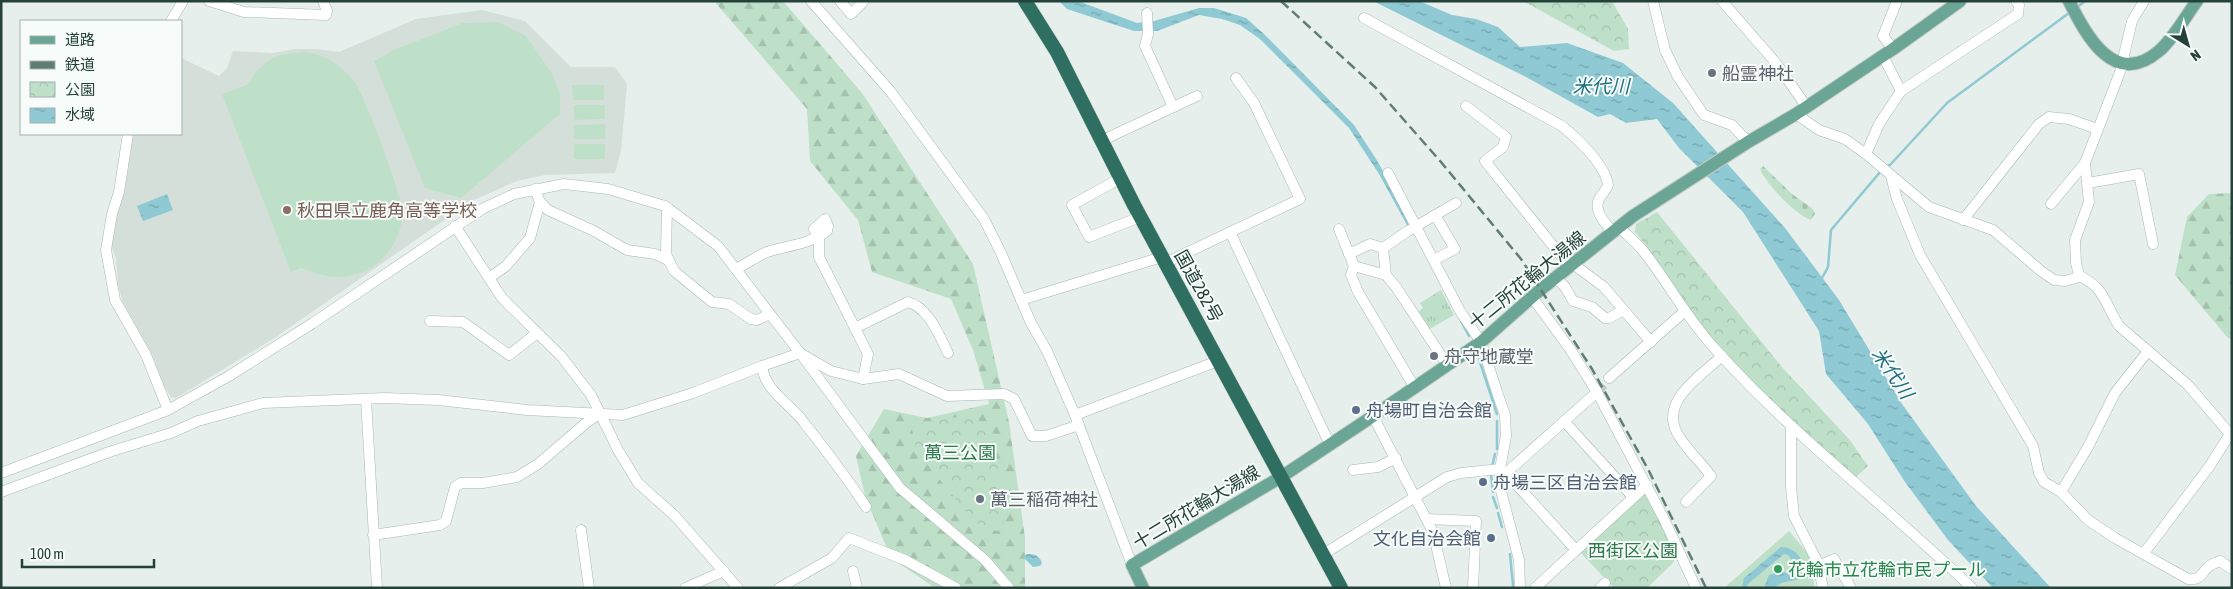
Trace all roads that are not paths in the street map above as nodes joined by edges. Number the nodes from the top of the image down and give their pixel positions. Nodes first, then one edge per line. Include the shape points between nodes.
1 (183, 1) edge
2 (209, 1) edge
3 (323, 1) edge
4 (811, 1) edge
5 (840, 1) edge
6 (864, 1) edge
7 (1025, 1) edge
8 (1653, 1) edge
9 (1722, 1) edge
10 (1897, 1) edge
11 (1960, 1) edge
12 (2016, 1) edge
13 (2069, 1) edge
14 (2144, 1) edge
15 (2197, 1) edge
16 (1147, 16) dead end
17 (1364, 18) dead end
18 (172, 20) edge
19 (1888, 53) junction
20 (2122, 64) junction
21 (1236, 78) dead end
22 (1901, 92) junction
23 (1197, 96) dead end
24 (1466, 106) dead end
25 (1173, 107) junction
26 (1801, 110) junction
27 (2097, 129) junction
28 (128, 135) edge
29 (1102, 140) junction
30 (1748, 142) junction
31 (1866, 154) junction
32 (2086, 163) junction
33 (1388, 173) dead end
34 (1891, 176) junction
35 (1121, 178) junction
36 (2088, 183) junction
37 (535, 189) junction
38 (540, 202) junction
39 (1456, 203) dead end
40 (2051, 204) dead end
41 (667, 207) junction
42 (1435, 215) junction
43 (1140, 217) junction
44 (1963, 220) junction
45 (455, 226) junction
46 (1338, 229) dead end
47 (1412, 229) junction
48 (1616, 230) junction
49 (1230, 232) junction
50 (2153, 244) dead end
51 (1383, 248) junction
52 (1349, 254) junction
53 (668, 260) junction
54 (1163, 260) junction
55 (1434, 260) junction
56 (1354, 266) junction
57 (1571, 266) junction
58 (736, 269) junction
59 (1386, 275) junction
60 (2078, 275) junction
61 (489, 278) junction
62 (1556, 278) junction
63 (1532, 297) junction
64 (1021, 300) junction
65 (1624, 310) junction
66 (1685, 311) junction
67 (770, 314) junction
68 (430, 321) dead end
69 (855, 328) junction
70 (537, 332) junction
71 (1481, 342) junction
72 (1651, 342) junction
73 (2148, 351) junction
74 (800, 353) junction
75 (948, 353) dead end
76 (1722, 356) junction
77 (1218, 361) junction
78 (762, 366) junction
79 (1448, 366) junction
80 (1609, 378) tunnel mouth
81 (863, 379) junction
82 (1414, 388) junction
83 (1597, 392) junction
84 (366, 399) junction
85 (168, 410) junction
86 (599, 414) junction
87 (1075, 415) junction
88 (1373, 416) junction
89 (1564, 421) junction
90 (1079, 425) junction
91 (1791, 427) junction
92 (1330, 445) junction
93 (1396, 458) junction
94 (1353, 470) dead end
95 (1503, 471) junction
96 (1, 473) edge
97 (1282, 476) junction
98 (1647, 484) junction
99 (1, 492) edge
100 (2061, 492) junction
101 (1633, 497) junction
102 (1417, 498) junction
103 (1686, 502) dead end
104 (866, 507) dead end
105 (1427, 519) junction
106 (581, 530) dead end
107 (373, 535) junction
108 (1575, 549) junction
109 (2144, 553) junction
110 (1322, 555) junction
111 (1132, 566) junction
112 (1818, 566) junction
113 (2232, 569) edge
114 (724, 570) junction
115 (853, 572) dead end
116 (1008, 587) edge
117 (377, 588) edge
118 (589, 588) edge
119 (685, 588) edge
120 (738, 588) edge
121 (779, 588) edge
122 (857, 588) edge
123 (956, 588) edge
124 (1143, 588) edge
125 (1341, 588) edge
126 (1446, 588) edge
127 (1473, 588) edge
128 (1520, 588) edge
129 (1535, 588) edge
130 (1696, 588) edge
131 (1823, 588) edge
132 (1851, 588) edge
133 (1972, 588) edge

1 - 18 street
2 - 3 street via 244,12 326,16
4 - 64 street via 891,92 984,219
5 - 6 street via 851,14
7 - 29 highway, 国道282号 via 1057,52
8 - 30 street via 1665,50 1678,77 1704,115 1732,125
9 - 26 street via 1776,64
10 - 19 street via 1883,36
11 - 19 main road, 十二所花輪大湯線
12 - 22 street via 2018,14
13 - 20 main road via 2084,30 2102,54
14 - 20 street via 2132,21
15 - 20 main road via 2159,51 2146,59
16 - 25 street via 1145,46
17 - 48 street via 1562,126 1581,142 1607,177 1608,186 1597,206 1602,218
19 - 22 street
19 - 26 main road, 十二所花輪大湯線
20 - 27 street
21 - 49 street via 1254,103 1300,199
22 - 31 street via 1879,124
23 - 25 street
24 - 57 street via 1506,137 1503,147 1485,160
25 - 29 street
26 - 30 main road, 十二所花輪大湯線
26 - 31 street via 1819,130 1845,139
27 - 32 street
27 - 44 street via 2070,120 2049,118 2039,124
28 - 85 street via 106,250 115,300 146,355
29 - 35 highway, 国道282号
30 - 48 main road, 十二所花輪大湯線
31 - 34 street
32 - 36 street
32 - 40 street
33 - 47 street
34 - 44 street via 1928,207
34 - 100 street via 1920,255 2034,446 2044,482
35 - 43 highway, 国道282号
35 - 43 street via 1072,205 1089,237
36 - 50 street via 2139,174
36 - 60 street via 2089,202 2075,240
37 - 38 street
37 - 41 street via 564,184 608,188
37 - 45 street via 514,194
38 - 53 street via 548,210 627,250 655,254
38 - 61 street via 530,238 506,266
39 - 42 street
41 - 53 street
41 - 58 street via 718,246
42 - 47 street
42 - 55 street via 1455,249
43 - 54 highway, 国道282号
44 - 60 street via 1993,230 2054,280 2076,278
45 - 61 street
45 - 85 street via 313,323
46 - 52 street
47 - 51 street
47 - 55 street
48 - 57 main road, 十二所花輪大湯線
48 - 66 street via 1643,250
49 - 54 street
49 - 92 street
51 - 52 street via 1370,244
51 - 59 street
52 - 56 street
53 - 67 street via 674,271 712,302 729,304 751,319
54 - 64 street
54 - 77 highway, 国道282号
55 - 71 street via 1460,311
56 - 59 street
56 - 82 street via 1351,275 1358,292
57 - 62 main road, 十二所花輪大湯線
57 - 65 street via 1604,287
58 - 67 street
58 - 69 street via 766,252 800,245 819,237 819,257
59 - 79 street
60 - 73 street via 2095,285 2119,326
61 - 70 street via 502,298
62 - 63 main road, 十二所花輪大湯線
62 - 65 street via 1573,301 1592,307 1605,318
63 - 71 main road, 十二所花輪大湯線
63 - 83 street via 1570,348
64 - 87 street
65 - 72 street
66 - 72 street
66 - 76 street
67 - 74 street
68 - 70 street via 463,322 509,354
69 - 75 street via 908,302 917,304 935,327
69 - 81 street via 868,354
70 - 86 street via 561,356 591,395
71 - 79 main road, 十二所花輪大湯線
71 - 95 street via 1505,415
72 - 80 street
73 - 100 street via 2115,393 2088,448
73 - 109 street via 2188,385 2230,434
74 - 78 street
74 - 81 street via 832,371
74 - 116 street via 900,488 985,560
76 - 91 street
76 - 103 street via 1681,395 1674,406 1672,420 1678,434 1712,476
77 - 87 street
77 - 97 highway, 国道282号
78 - 86 street via 661,404 623,415
78 - 104 street via 763,374 777,396 800,418
79 - 82 main road, 十二所花輪大湯線
81 - 90 street via 900,374 947,396 1004,394 1014,399 1032,436 1046,436
82 - 88 main road, 十二所花輪大湯線
83 - 89 street
83 - 98 street
84 - 86 street via 438,400
84 - 99 street via 263,403 112,451
84 - 107 street
85 - 96 street
86 - 107 street via 518,477 461,483 455,487 446,521 440,525
86 - 114 street via 638,483 675,516
87 - 90 street
88 - 92 main road, 十二所花輪大湯線
88 - 93 street
89 - 95 street
89 - 101 street
90 - 111 street
91 - 112 street via 1794,516
91 - 133 street via 1922,540
92 - 97 main road, 十二所花輪大湯線
93 - 94 street via 1378,467
93 - 102 street
95 - 102 street via 1461,473 1447,478
95 - 108 street
95 - 128 street via 1501,490 1519,560
97 - 110 highway, 国道282号
97 - 111 main road, 十二所花輪大湯線
98 - 101 street
98 - 130 street
100 - 109 street via 2088,520
101 - 108 street
102 - 105 street
102 - 110 street
105 - 126 street via 1434,532
105 - 127 street via 1476,521
106 - 118 street
107 - 117 street
108 - 129 street
109 - 113 street via 2188,579 2200,578 2209,565 2220,561
110 - 125 highway, 国道282号
111 - 124 main road, 十二所花輪大湯線
112 - 131 street
112 - 132 street via 1834,559
114 - 119 street
114 - 120 street
115 - 122 street
121 - 123 street via 832,558 849,538 905,560

